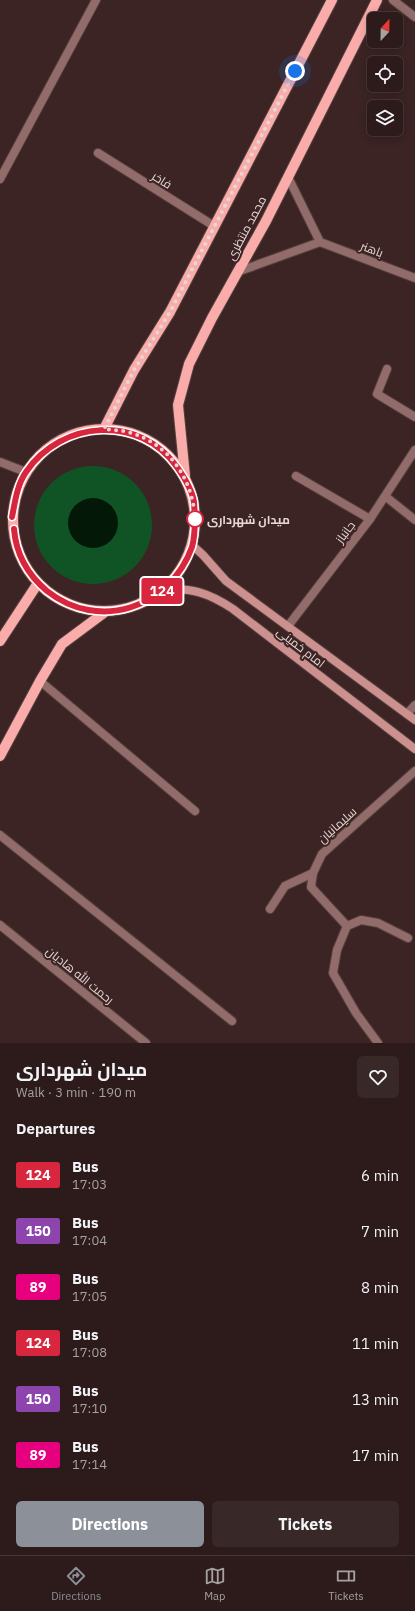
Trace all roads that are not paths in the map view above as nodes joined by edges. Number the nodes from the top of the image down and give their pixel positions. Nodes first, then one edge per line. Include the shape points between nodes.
1 (96, 0) edge
2 (332, 0) edge
3 (377, 0) edge
4 (393, 0) edge
5 (415, 17) edge
6 (98, 154) dead end
7 (288, 177) junction
8 (0, 179) edge
9 (214, 226) junction
10 (320, 242) junction
11 (237, 272) junction
12 (415, 278) edge
13 (387, 369) dead end
14 (415, 417) edge
15 (104, 429) junction
16 (415, 450) edge
17 (0, 462) edge
18 (26, 472) junction
19 (296, 476) dead end
20 (185, 478) junction
21 (385, 496) junction
22 (370, 519) junction
23 (415, 520) edge
24 (192, 545) junction
25 (38, 583) junction
26 (162, 590) junction
27 (105, 612) junction
28 (288, 626) junction
29 (0, 641) edge
30 (40, 681) junction
31 (415, 705) edge
32 (407, 714) junction
33 (415, 720) edge
34 (415, 749) edge
35 (0, 756) edge
36 (415, 771) edge
37 (195, 811) dead end
38 (0, 835) edge
39 (313, 873) junction
40 (270, 909) dead end
41 (0, 925) edge
42 (347, 926) junction
43 (408, 938) dead end
44 (232, 1021) dead end
45 (146, 1043) edge
46 (378, 1043) edge

1 - 8 street
2 - 9 main road
3 - 7 main road, محمد منتظری
4 - 5 street
6 - 9 street, فاخر
7 - 10 street
7 - 11 main road, محمد منتظری
9 - 15 main road via 170,312 134,370
10 - 11 street
10 - 12 street, باهنر
11 - 20 main road, محمد منتظری via 189,364 178,405
13 - 14 street via 377,394
15 - 18 main road via 73,434 46,449
15 - 20 main road via 128,432 151,442 171,458
16 - 21 street, جانباز
17 - 18 street
18 - 25 main road via 16,494 12,517 15,541 24,564
19 - 22 street
20 - 24 main road via 193,500 195,519
21 - 22 street, جانباز
21 - 23 street
22 - 28 street, جانباز
24 - 26 main road via 183,567
24 - 28 main road, امام خمینی via 226,581
25 - 27 main road via 57,598 80,608
25 - 29 main road
26 - 27 main road via 150,599 128,608
26 - 34 main road, امام خمینی via 196,591 215,597
27 - 30 main road via 62,644
28 - 32 main road, امام خمینی
30 - 35 main road
30 - 37 street
31 - 32 street
32 - 33 main road, امام خمینی
36 - 39 street, سلیمانیان via 322,854
38 - 44 street
39 - 40 street via 285,886
39 - 42 street via 311,887
41 - 45 street, رحمت الله هادیان
42 - 43 street via 361,920 378,923
42 - 46 street via 333,973 356,1013

